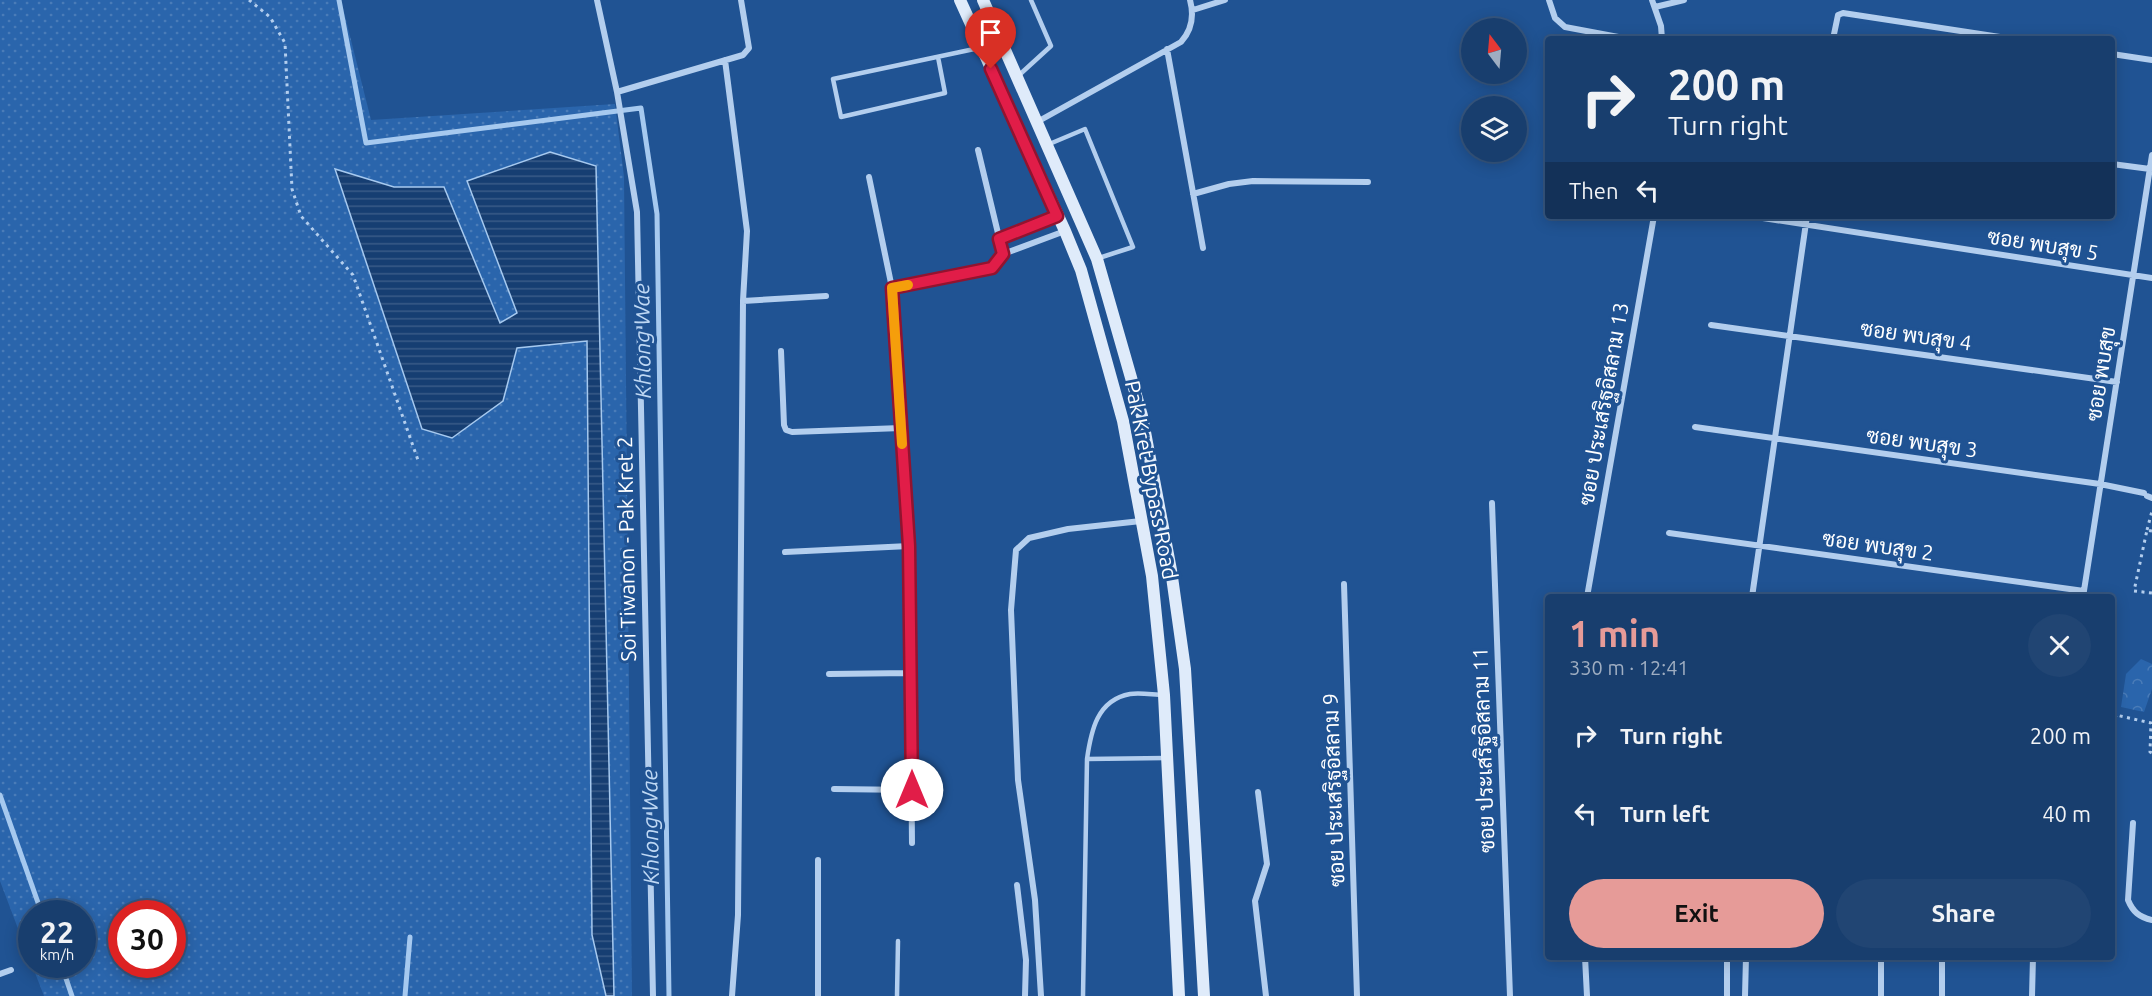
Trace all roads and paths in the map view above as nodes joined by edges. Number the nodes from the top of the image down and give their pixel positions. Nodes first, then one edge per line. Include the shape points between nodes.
1 (249, 0) edge
2 (597, 0) edge
3 (741, 0) edge
4 (960, 0) edge
5 (983, 0) edge
6 (1030, 0) edge
7 (1190, 0) edge
8 (1225, 0) edge
9 (1549, 0) edge
10 (1684, 0) edge
11 (1654, 3) edge
12 (1193, 10) junction
13 (1613, 36) edge
14 (1662, 36) edge
15 (1833, 36) edge
16 (1993, 36) edge
17 (982, 48) junction
18 (1167, 50) junction
19 (2115, 54) edge
20 (938, 57) junction
21 (725, 60) junction
22 (2152, 60) edge
23 (1017, 77) junction
24 (617, 92) junction
25 (1037, 122) junction
26 (1047, 145) junction
27 (978, 150) dead end
28 (2152, 155) edge
29 (2115, 164) edge
30 (2150, 170) junction
31 (869, 177) dead end
32 (1368, 182) dead end
33 (1193, 194) junction
34 (1057, 216) junction
35 (1653, 219) edge
36 (1769, 219) edge
37 (1807, 219) edge
38 (1806, 225) junction
39 (1065, 231) junction
40 (999, 239) junction
41 (1203, 248) dead end
42 (1003, 254) junction
43 (1097, 259) junction
44 (2133, 275) junction
45 (2152, 278) edge
46 (892, 288) junction
47 (826, 296) dead end
48 (743, 301) junction
49 (1711, 325) dead end
50 (1790, 335) junction
51 (781, 351) dead end
52 (2116, 382) junction
53 (1695, 427) dead end
54 (901, 428) junction
55 (1775, 439) junction
56 (419, 463) dead end
57 (2100, 484) junction
58 (2148, 496) edge
59 (1492, 503) dead end
60 (2152, 511) edge
61 (1142, 521) junction
62 (2147, 530) junction
63 (2152, 531) edge
64 (1669, 533) dead end
65 (909, 546) junction
66 (1759, 547) junction
67 (785, 552) dead end
68 (1344, 584) dead end
69 (2152, 593) edge
70 (1588, 594) edge
71 (1752, 594) edge
72 (2083, 594) edge
73 (910, 673) junction
74 (829, 674) dead end
75 (1164, 695) junction
76 (2115, 720) edge
77 (2152, 753) edge
78 (1166, 758) junction
79 (1087, 759) junction
80 (834, 789) dead end
81 (912, 790) junction
82 (1258, 792) dead end
83 (2133, 823) dead end
84 (912, 843) dead end
85 (818, 860) dead end
86 (1017, 885) dead end
87 (2152, 920) edge
88 (898, 941) dead end
89 (1586, 960) edge
90 (1726, 960) edge
91 (1746, 960) edge
92 (1881, 960) edge
93 (1942, 960) edge
94 (2033, 960) edge
95 (11, 970) dead end
96 (0, 974) edge
97 (653, 996) edge
98 (732, 996) edge
99 (818, 996) edge
100 (897, 996) edge
101 (1025, 996) edge
102 (1041, 996) edge
103 (1083, 996) edge
104 (1179, 996) edge
105 (1204, 996) edge
106 (1266, 996) edge
107 (1357, 996) edge
108 (1510, 996) edge
109 (1587, 996) edge
110 (1727, 996) edge
111 (1745, 996) edge
112 (1881, 996) edge
113 (1942, 996) edge
114 (2032, 996) edge

1 - 56 path via 270,17 285,43 292,189 301,216 353,275
2 - 24 street, Soi Tiwanon - Pak Kret 2
3 - 21 street via 749,48 743,55
4 - 17 main road, Pak Kret Bypass Road
5 - 23 main road, Pak Kret Bypass Road
6 - 23 lane via 1051,46
7 - 12 street
8 - 12 street
9 - 13 street via 1555,18 1565,27
10 - 11 street
11 - 14 street
12 - 18 street via 1188,34
15 - 16 street via 1838,15 1843,13
17 - 20 lane
17 - 34 main road, Pak Kret Bypass Road
18 - 25 street
18 - 33 street
19 - 22 street
20 - 20 lane via 833,79 841,117 945,93
21 - 24 street
21 - 48 street via 747,231
23 - 25 main road, Pak Kret Bypass Road
24 - 97 street, Soi Tiwanon - Pak Kret 2 via 637,212
25 - 26 main road, Pak Kret Bypass Road
26 - 43 main road, Pak Kret Bypass Road
26 - 43 lane via 1085,129 1133,247
27 - 40 street
28 - 30 street, ซอย พบสุข
29 - 30 street
30 - 44 street, ซอย พบสุข
31 - 46 street
32 - 33 street via 1253,181
33 - 41 street
34 - 39 main road, Pak Kret Bypass Road
34 - 40 street
35 - 70 street, ซอย ประเสริฐอิสลาม 13
36 - 38 street, ซอย พบสุข 5
37 - 38 street
38 - 44 street, ซอย พบสุข 5
38 - 50 street
39 - 42 street
39 - 61 main road, Pak Kret Bypass Road via 1081,270 1123,421
40 - 42 street
42 - 46 street via 992,268
43 - 105 main road, Pak Kret Bypass Road via 1142,416 1171,570 1185,669
44 - 45 street, ซอย พบสุข 5
44 - 52 street, ซอย พบสุข
46 - 54 street
47 - 48 street
48 - 98 street via 738,915
49 - 50 street, ซอย พบสุข 4
50 - 52 street, ซอย พบสุข 4
50 - 55 street
51 - 54 street via 786,430
52 - 57 street, ซอย พบสุข
53 - 55 street, ซอย พบสุข 3
54 - 65 street
55 - 57 street, ซอย พบสุข 3
55 - 66 street
57 - 58 street, ซอย พบสุข 3
57 - 72 street, ซอย พบสุข
59 - 108 street, ซอย ประเสริฐอิสลาม 11
60 - 62 path
61 - 75 main road, Pak Kret Bypass Road via 1152,576
61 - 102 street via 1068,529 1029,538 1017,550 1011,610 1018,780 1035,900
62 - 63 path
62 - 69 path via 2134,591
64 - 66 street, ซอย พบสุข 2
65 - 67 street
65 - 73 street
66 - 71 street
66 - 72 street, ซอย พบสุข 2
68 - 107 street, ซอย ประเสริฐอิสลาม 9
73 - 74 street
73 - 81 street
75 - 78 main road, Pak Kret Bypass Road
75 - 79 lane via 1131,694 1111,702 1099,714 1090,734
76 - 77 path via 2116,715 2151,723
78 - 79 lane
78 - 104 main road, Pak Kret Bypass Road
79 - 103 lane
80 - 81 street
81 - 84 street
82 - 106 street via 1267,864 1256,901
83 - 87 street via 2128,900 2133,911
85 - 99 street
86 - 101 street via 1026,960
88 - 100 lane
89 - 109 street
90 - 110 street
91 - 111 street
92 - 112 street
93 - 113 street
94 - 114 street
95 - 96 street

